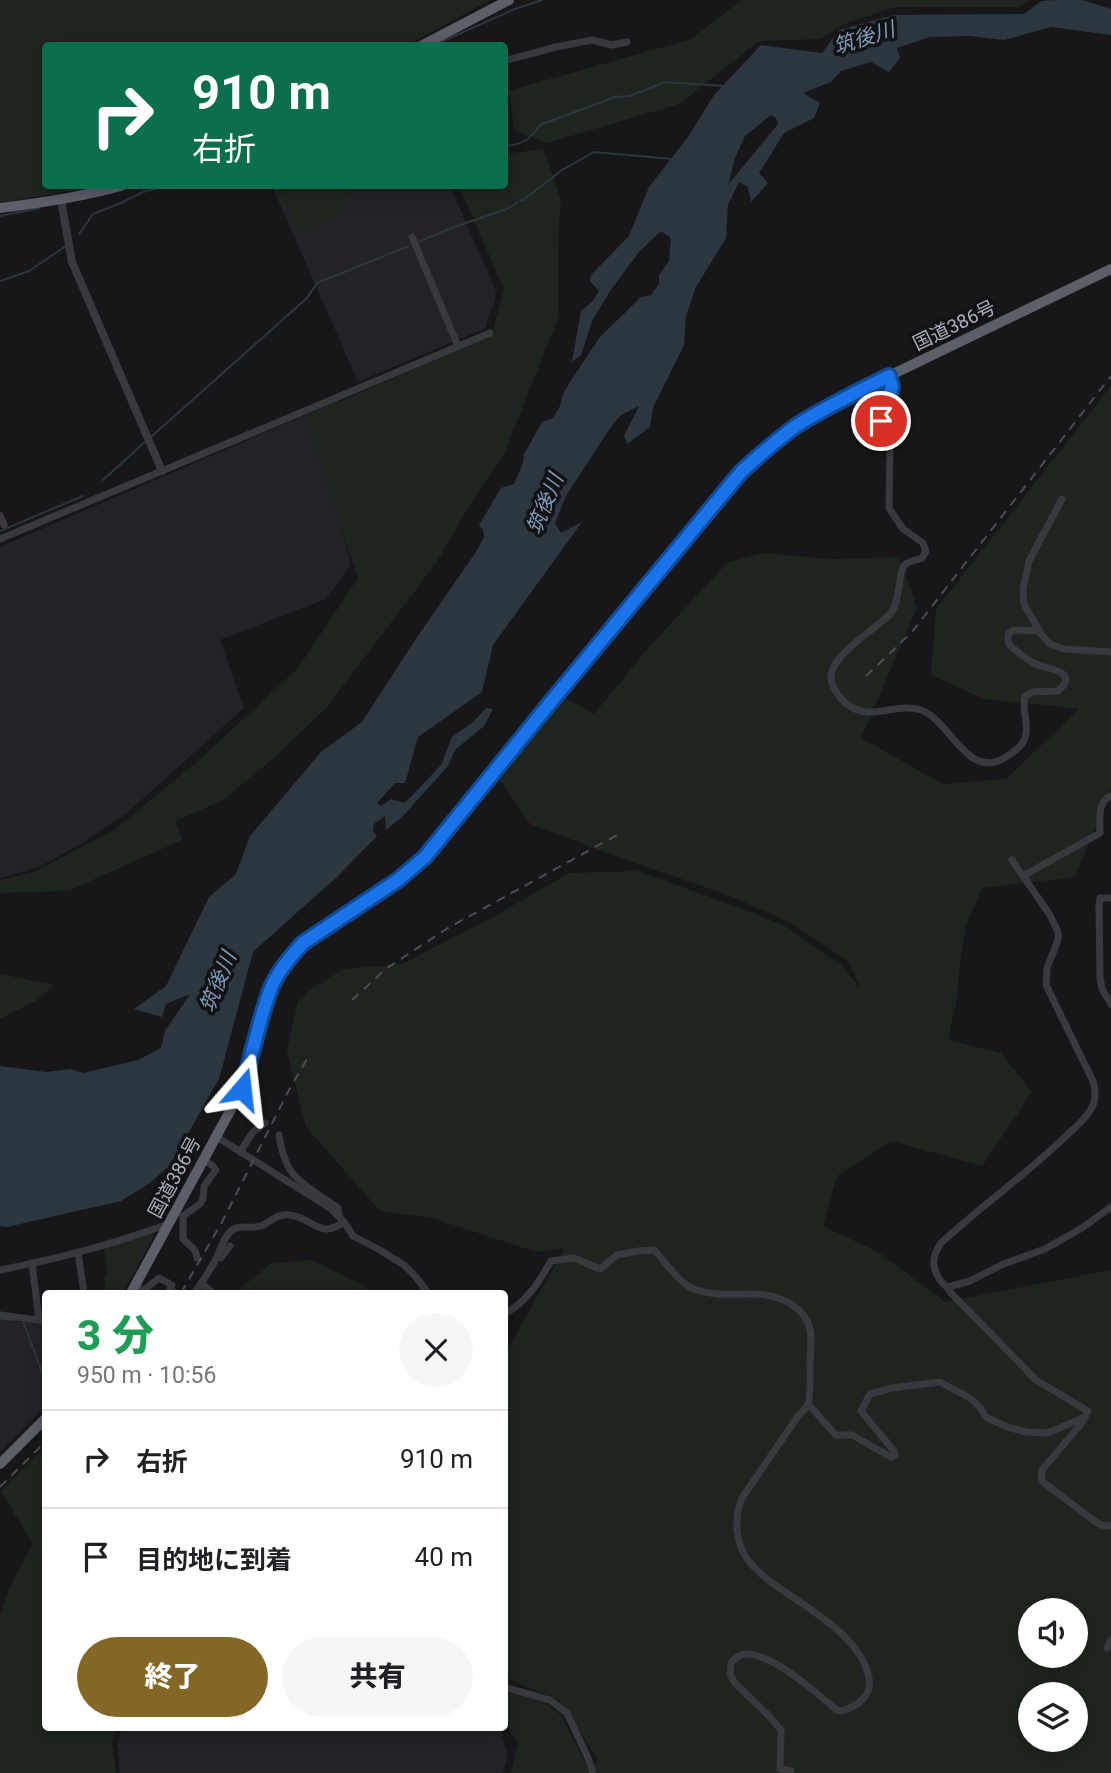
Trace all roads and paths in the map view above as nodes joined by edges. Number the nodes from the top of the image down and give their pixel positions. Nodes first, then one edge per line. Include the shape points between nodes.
1 (509, 0) edge
2 (429, 42) edge
3 (627, 42) dead end
4 (508, 60) edge
5 (109, 189) edge
6 (61, 200) junction
7 (0, 208) edge
8 (412, 237) dead end
9 (1111, 270) edge
10 (490, 332) dead end
11 (458, 346) junction
12 (889, 376) junction
13 (162, 471) junction
14 (1062, 499) dead end
15 (0, 515) edge
16 (4, 525) dead end
17 (0, 538) edge
18 (1040, 631) junction
19 (1111, 652) edge
20 (1111, 796) edge
21 (1013, 860) dead end
22 (1023, 876) junction
23 (1111, 898) edge
24 (1111, 1004) edge
25 (265, 1123) dead end
26 (279, 1135) dead end
27 (215, 1136) junction
28 (240, 1152) junction
29 (203, 1159) junction
30 (1111, 1207) edge
31 (342, 1219) junction
32 (169, 1223) junction
33 (235, 1238) dead end
34 (227, 1244) junction
35 (78, 1252) junction
36 (197, 1258) dead end
37 (32, 1264) junction
38 (0, 1270) edge
39 (201, 1283) junction
40 (948, 1287) junction
41 (84, 1290) edge
42 (133, 1290) edge
43 (138, 1290) edge
44 (171, 1290) edge
45 (197, 1290) edge
46 (209, 1290) edge
47 (426, 1290) edge
48 (508, 1312) edge
49 (0, 1315) edge
50 (42, 1320) edge
51 (808, 1404) junction
52 (1085, 1417) junction
53 (42, 1422) edge
54 (0, 1464) edge
55 (1111, 1526) edge
56 (1111, 1640) edge
57 (1107, 1648) dead end
58 (508, 1688) edge
59 (593, 1773) edge
60 (790, 1773) edge

1 - 2 highway
3 - 4 street via 592,40
5 - 6 highway
6 - 7 highway
6 - 13 street via 72,262
8 - 11 street
9 - 12 highway, 国道386号
10 - 11 street
11 - 13 street
12 - 18 street via 892,387 881,421 890,448 889,508 926,551 922,558 904,566 893,612 842,656 832,673 835,689 856,710 920,709 969,755 998,762 1023,743 1025,696 1058,691 1065,682 1061,671 1037,664 1008,642 1014,630
12 - 27 highway, 国道386号 via 797,425 741,472 425,857 295,952 271,987 242,1089
13 - 17 street
14 - 18 street via 1033,551 1025,581 1024,604
15 - 16 street
18 - 19 street via 1051,645 1064,649
20 - 22 street via 1101,804 1100,833
21 - 22 street
22 - 40 street via 1058,932 1046,985 1093,1081 1094,1101 1049,1152 941,1243 933,1260 941,1282
23 - 24 street via 1100,898 1099,906 1100,977
25 - 28 street
26 - 31 street via 296,1178 338,1208
27 - 28 street
27 - 29 highway, 国道386号
28 - 31 street
29 - 32 highway, 国道386号
29 - 36 street via 216,1170 204,1186 200,1204 183,1216 183,1239
30 - 40 street via 1045,1249
31 - 34 street via 330,1230 293,1215 277,1216 262,1226 234,1229
31 - 47 street via 353,1236 404,1265
32 - 35 street
32 - 42 highway, 国道386号
33 - 34 street
34 - 39 street
35 - 37 street
35 - 41 street
37 - 38 street
37 - 50 street
39 - 45 street
39 - 46 street
40 - 52 street via 1020,1365 1045,1387 1088,1411
43 - 44 street via 159,1278 172,1285
48 - 51 street via 538,1283 551,1261 574,1258 600,1269 617,1255 654,1250 693,1289 779,1297 798,1309 808,1321 811,1337
49 - 50 street
51 - 52 street via 836,1435 852,1435 891,1457 894,1451 861,1410 870,1394 892,1388 940,1382 970,1398 986,1417 1026,1432 1048,1433
51 - 60 street via 742,1498 737,1531 742,1549 756,1569 855,1648 870,1684 858,1704 842,1711 771,1662 745,1654 730,1663 734,1682 781,1730 780,1769
52 - 55 street via 1041,1476 1093,1520
53 - 54 highway
56 - 57 street
58 - 59 street via 550,1700 567,1713

